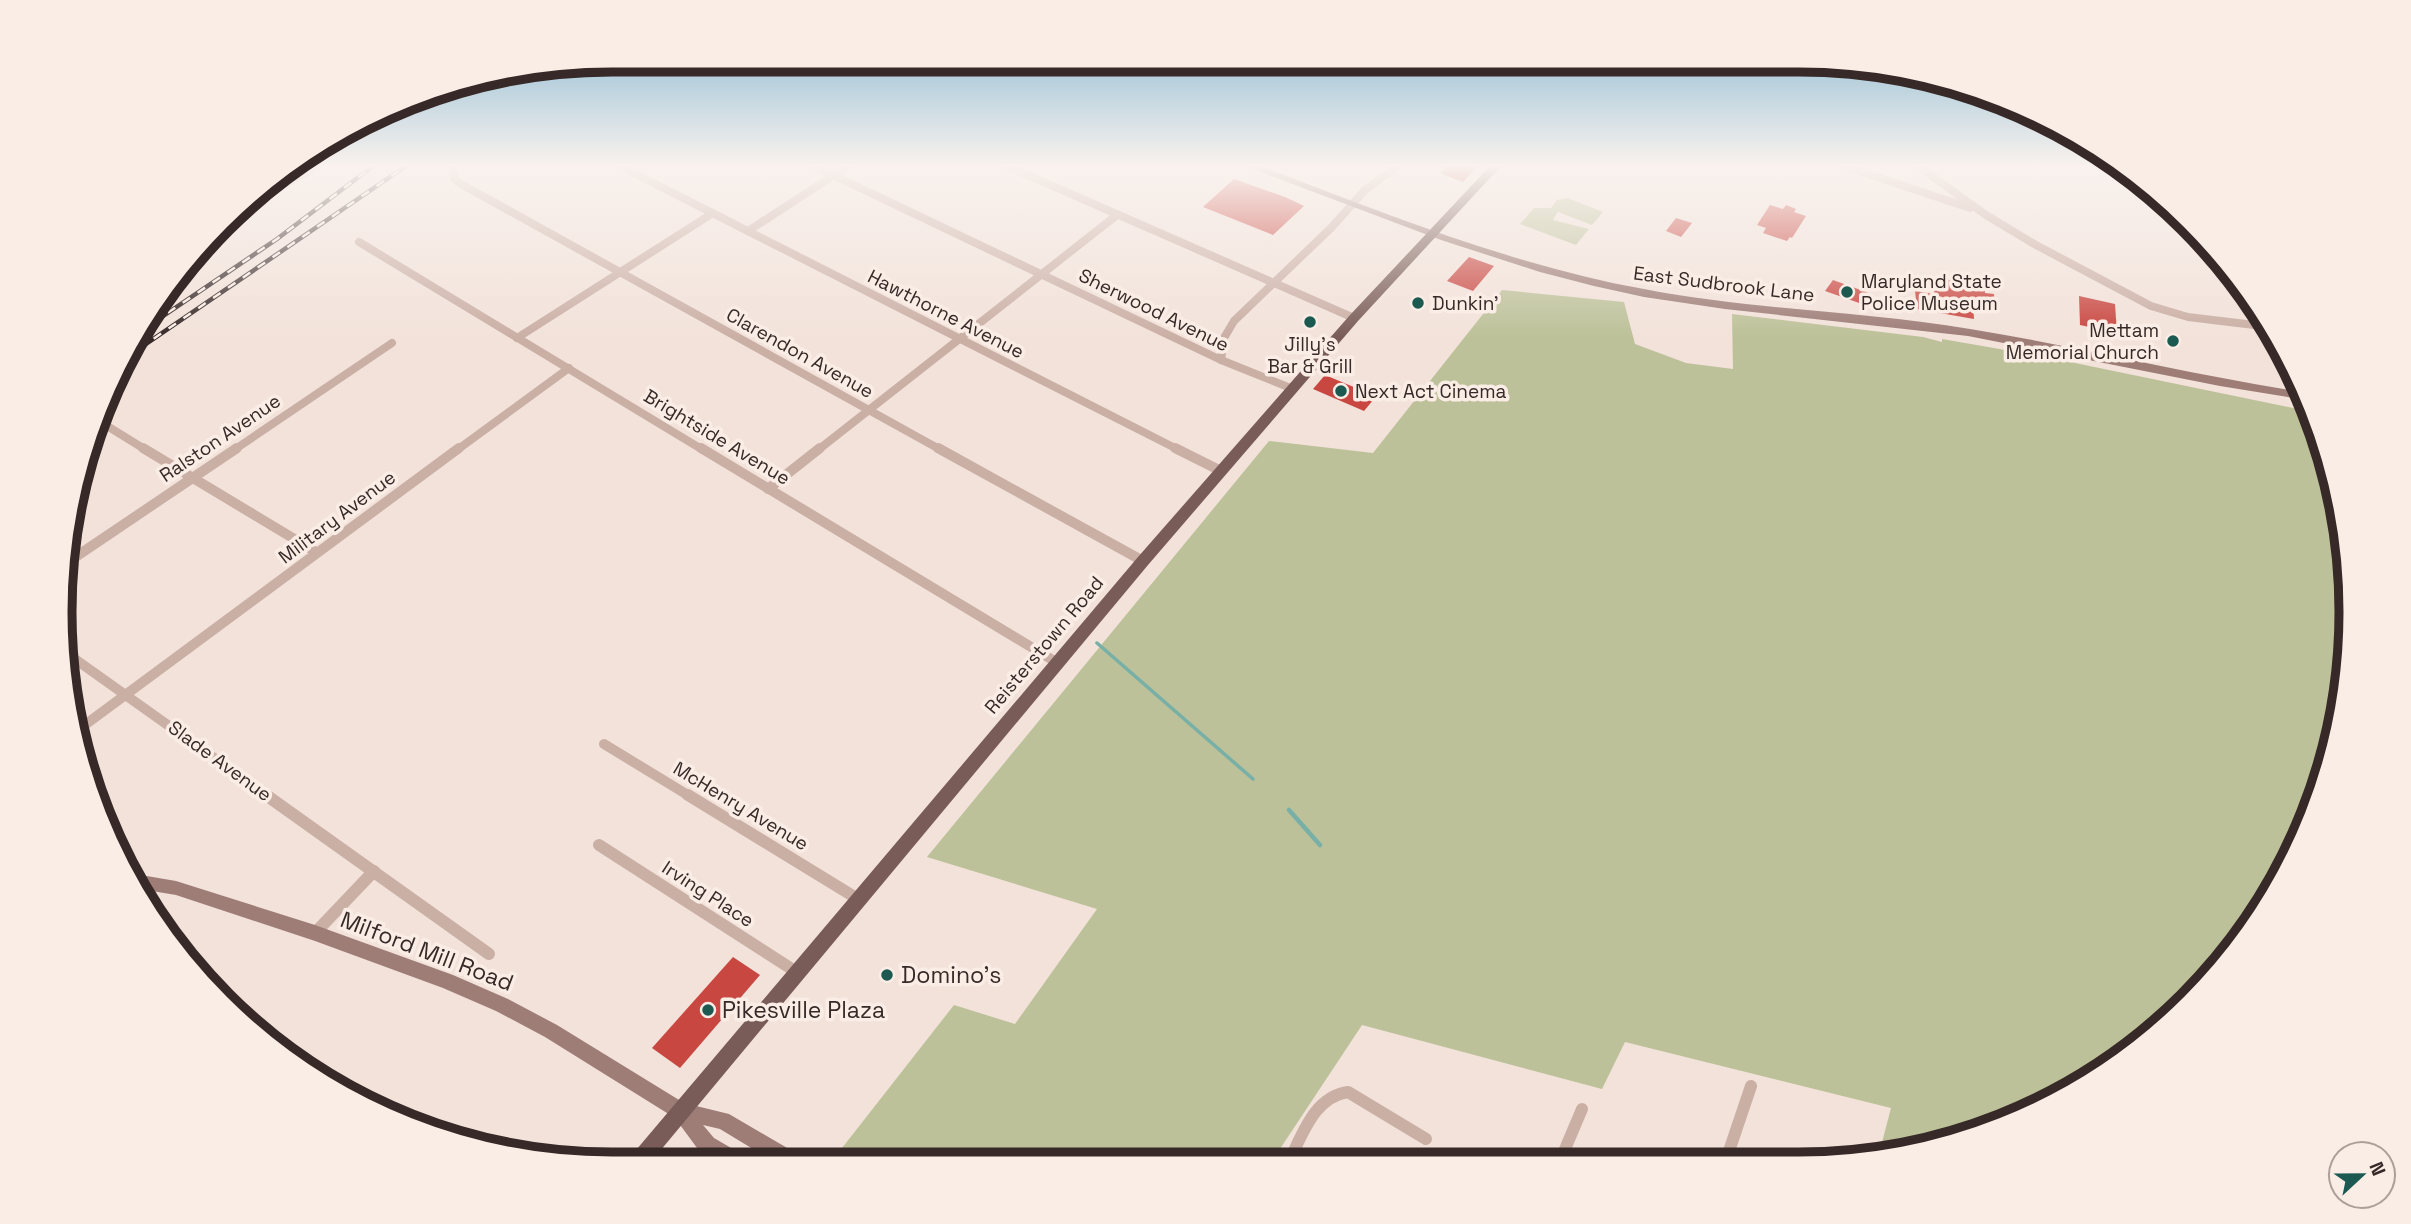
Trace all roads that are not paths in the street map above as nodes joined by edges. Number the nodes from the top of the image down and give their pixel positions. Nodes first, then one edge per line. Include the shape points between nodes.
1 (532, 223) edge
2 (698, 223) edge
3 (732, 223) edge
4 (760, 223) edge
5 (933, 223) edge
6 (1107, 223) edge
7 (1135, 223) edge
8 (1334, 223) edge
9 (1406, 223) edge
10 (1443, 223) edge
11 (2000, 223) edge
12 (748, 231) junction
13 (1434, 233) junction
14 (359, 242) dead end
15 (620, 272) junction
16 (1042, 274) junction
17 (1272, 284) junction
18 (1354, 318) junction
19 (2256, 325) edge
20 (517, 338) junction
21 (959, 338) junction
22 (392, 343) dead end
23 (1221, 360) junction
24 (569, 368) junction
25 (1293, 388) junction
26 (2293, 394) edge
27 (869, 410) junction
28 (105, 425) edge
29 (1221, 471) junction
30 (191, 478) junction
31 (768, 489) junction
32 (316, 552) junction
33 (75, 557) edge
34 (1143, 561) junction
35 (74, 658) edge
36 (1056, 662) junction
37 (127, 695) junction
38 (84, 726) edge
39 (604, 744) dead end
40 (599, 845) dead end
41 (374, 871) junction
42 (144, 883) edge
43 (858, 899) junction
44 (316, 933) junction
45 (489, 954) dead end
46 (798, 972) junction
47 (1751, 1086) dead end
48 (1582, 1109) dead end
49 (681, 1112) junction
50 (1426, 1139) dead end
51 (647, 1152) edge
52 (719, 1152) edge
53 (775, 1152) edge
54 (1294, 1152) edge
55 (1564, 1152) edge
56 (1729, 1152) edge

1 - 15 street, Clarendon Avenue
2 - 15 street
3 - 12 street, Hawthorne Avenue
4 - 12 street
5 - 16 street, Sherwood Avenue
6 - 16 street
7 - 17 street
8 - 17 street
9 - 13 street, East Sudbrook Lane
10 - 13 main road, Reisterstown Road
11 - 19 street via 2151,306 2188,317
12 - 21 street, Hawthorne Avenue
13 - 18 main road, Reisterstown Road
13 - 26 street, East Sudbrook Lane via 1644,293 1956,330
14 - 20 street, Brightside Avenue
15 - 20 street
15 - 27 street, Clarendon Avenue
16 - 21 street
16 - 23 street, Sherwood Avenue
17 - 18 street
17 - 23 street via 1227,330
18 - 25 main road, Reisterstown Road
20 - 24 street, Brightside Avenue
21 - 27 street
21 - 29 street, Hawthorne Avenue
22 - 30 street, Ralston Avenue
23 - 25 street, Sherwood Avenue
24 - 31 street, Brightside Avenue
24 - 32 street, Military Avenue
25 - 29 main road, Reisterstown Road
27 - 31 street
27 - 34 street, Clarendon Avenue
28 - 30 street
29 - 34 main road, Reisterstown Road
30 - 32 street
30 - 33 street, Ralston Avenue
31 - 36 street, Brightside Avenue
32 - 37 street, Military Avenue
34 - 36 main road, Reisterstown Road
35 - 37 street, Slade Avenue
36 - 43 main road, Reisterstown Road
37 - 38 street, Military Avenue
37 - 41 street, Slade Avenue
39 - 43 street, McHenry Avenue
40 - 46 street, Irving Place
41 - 44 street
41 - 45 street, Slade Avenue
42 - 44 street, Milford Mill Road via 176,888
43 - 46 main road, Reisterstown Road
44 - 49 street, Milford Mill Road via 502,1005
46 - 49 main road, Reisterstown Road
47 - 56 street
48 - 55 street
49 - 51 main road, Reisterstown Road
49 - 52 street via 707,1145
49 - 53 street via 723,1121
50 - 54 street via 1348,1092 1339,1092 1323,1102

